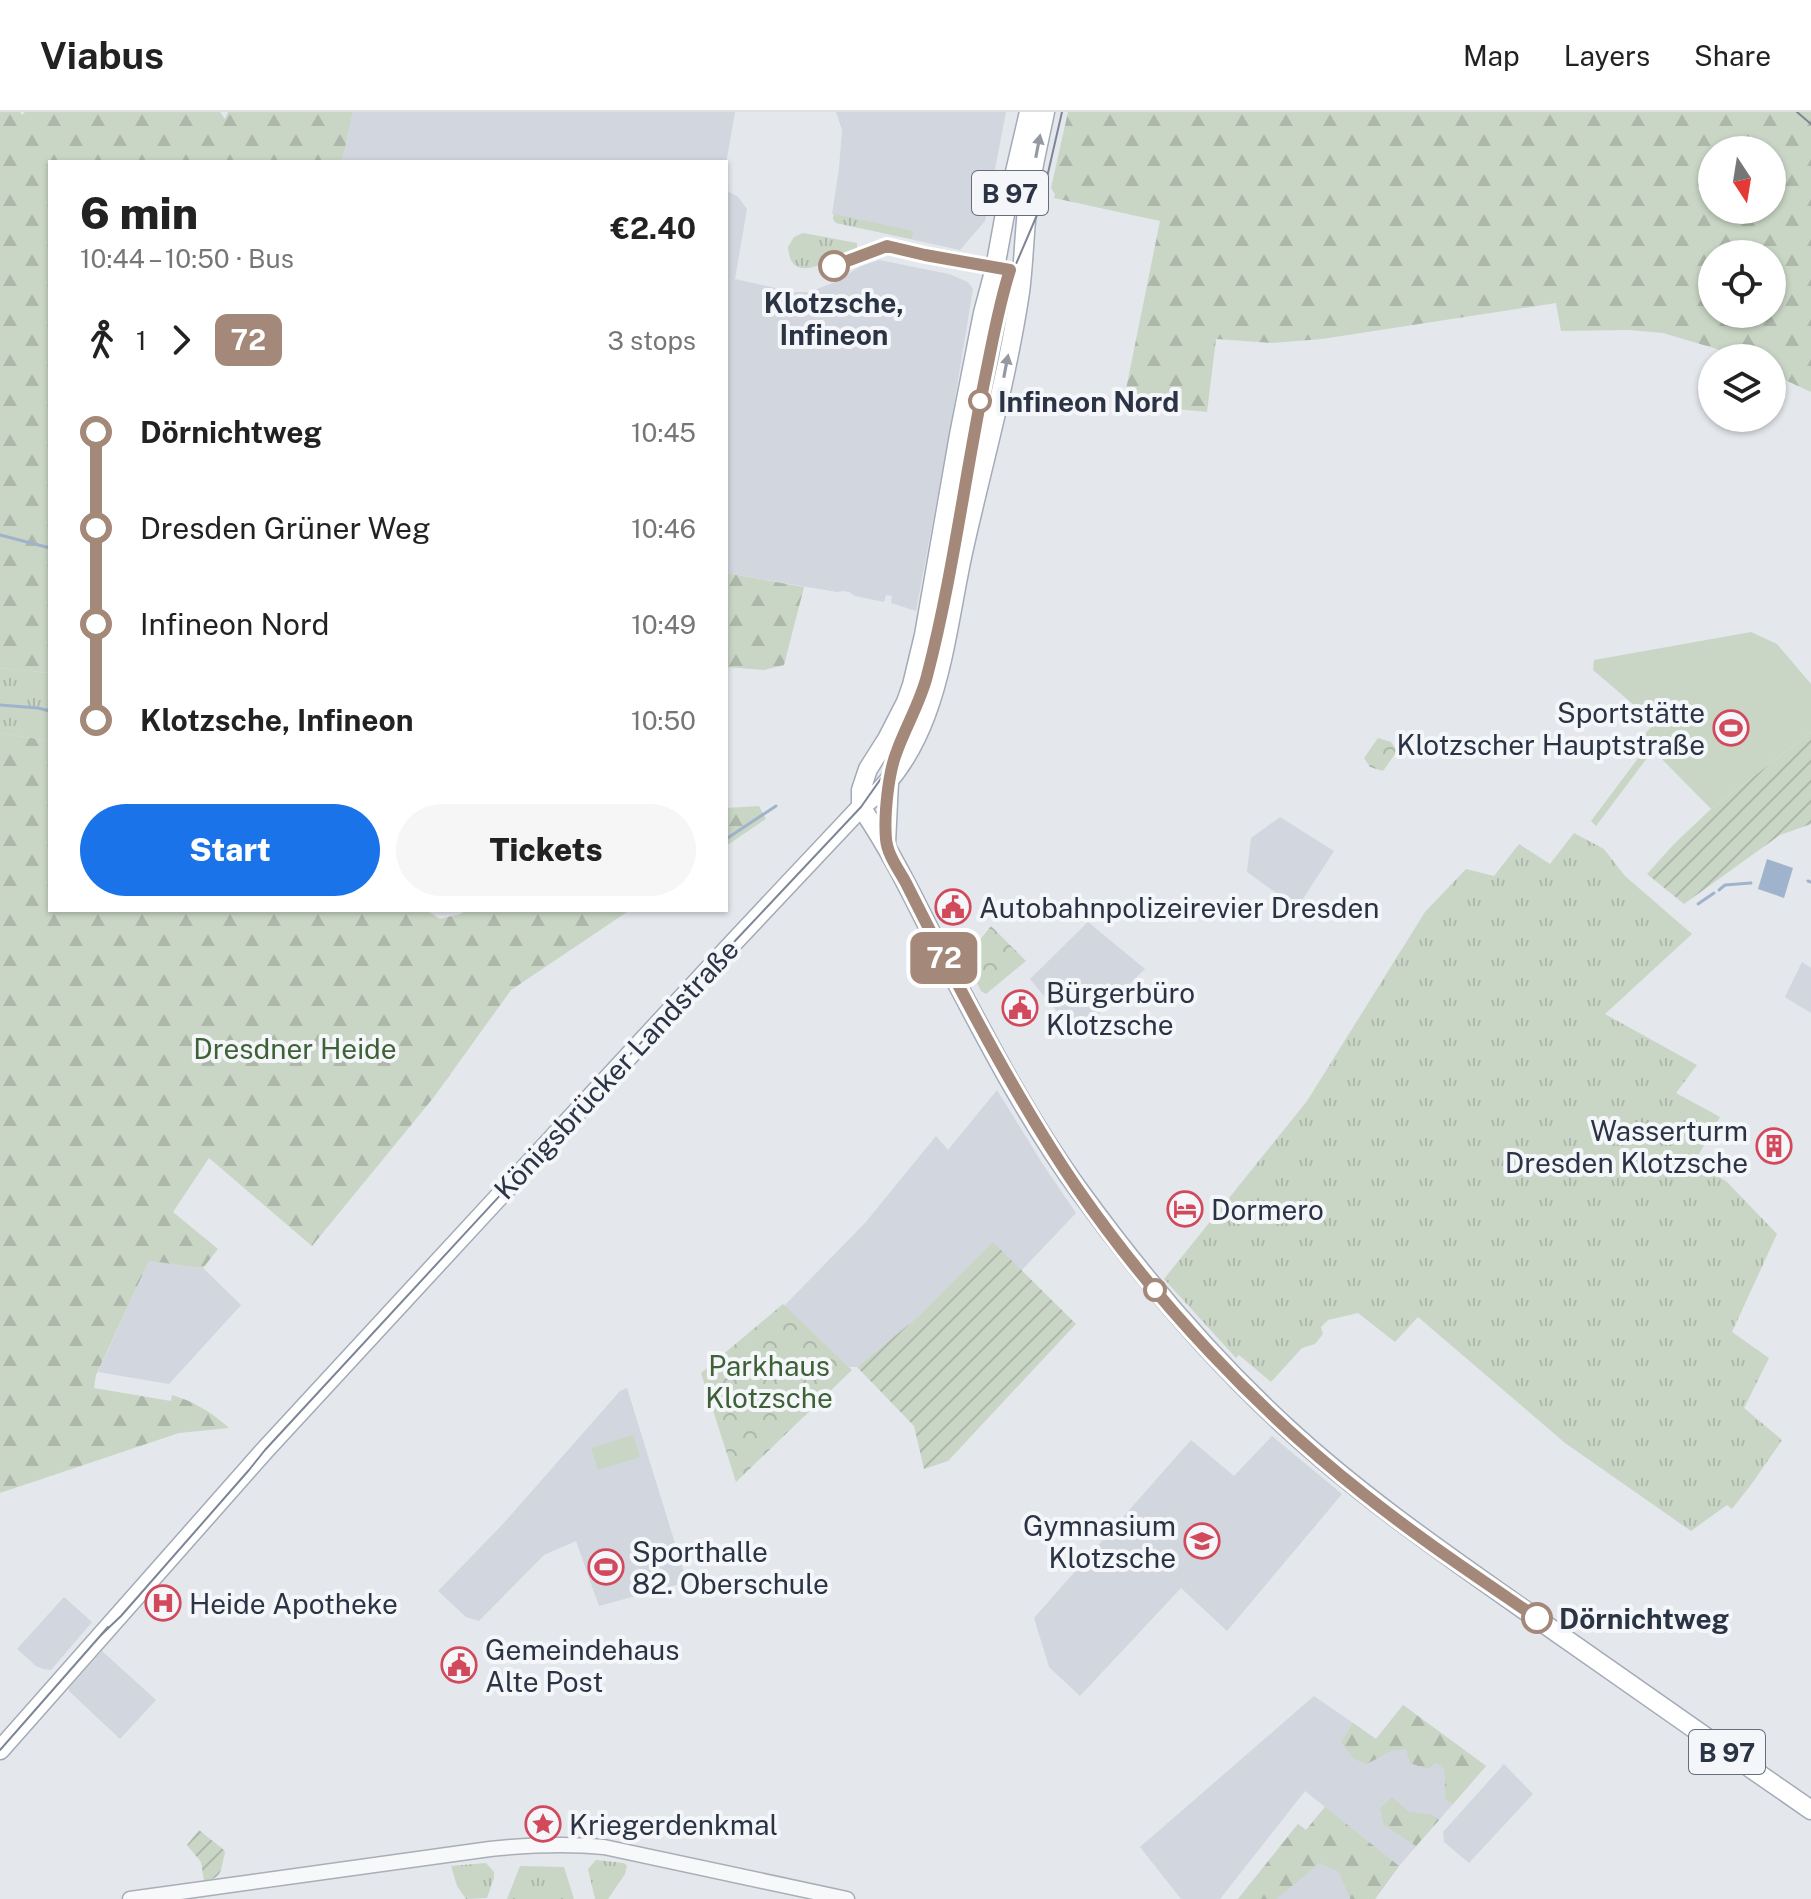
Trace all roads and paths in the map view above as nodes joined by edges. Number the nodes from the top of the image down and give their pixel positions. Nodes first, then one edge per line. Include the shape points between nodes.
1 (1029, 112) edge
2 (1045, 112) edge
3 (889, 782) junction
4 (861, 807) junction
5 (886, 845) junction
6 (0, 1750) edge
7 (1811, 1810) edge
8 (130, 1899) edge
9 (847, 1899) edge

1 - 4 main road, B 97 via 983,313 912,685 868,769
3 -> 2 main road, B 97 via 917,739 938,674 999,404
3 - 4 main road, B 97
3 - 5 main road
4 - 5 main road, B 97
4 - 6 main road, Königsbrücker Landstraße via 284,1429
5 - 7 main road, B 97 via 1030,1116 1088,1202 1204,1345 1286,1427 1364,1494
8 - 9 street via 490,1849 576,1844

